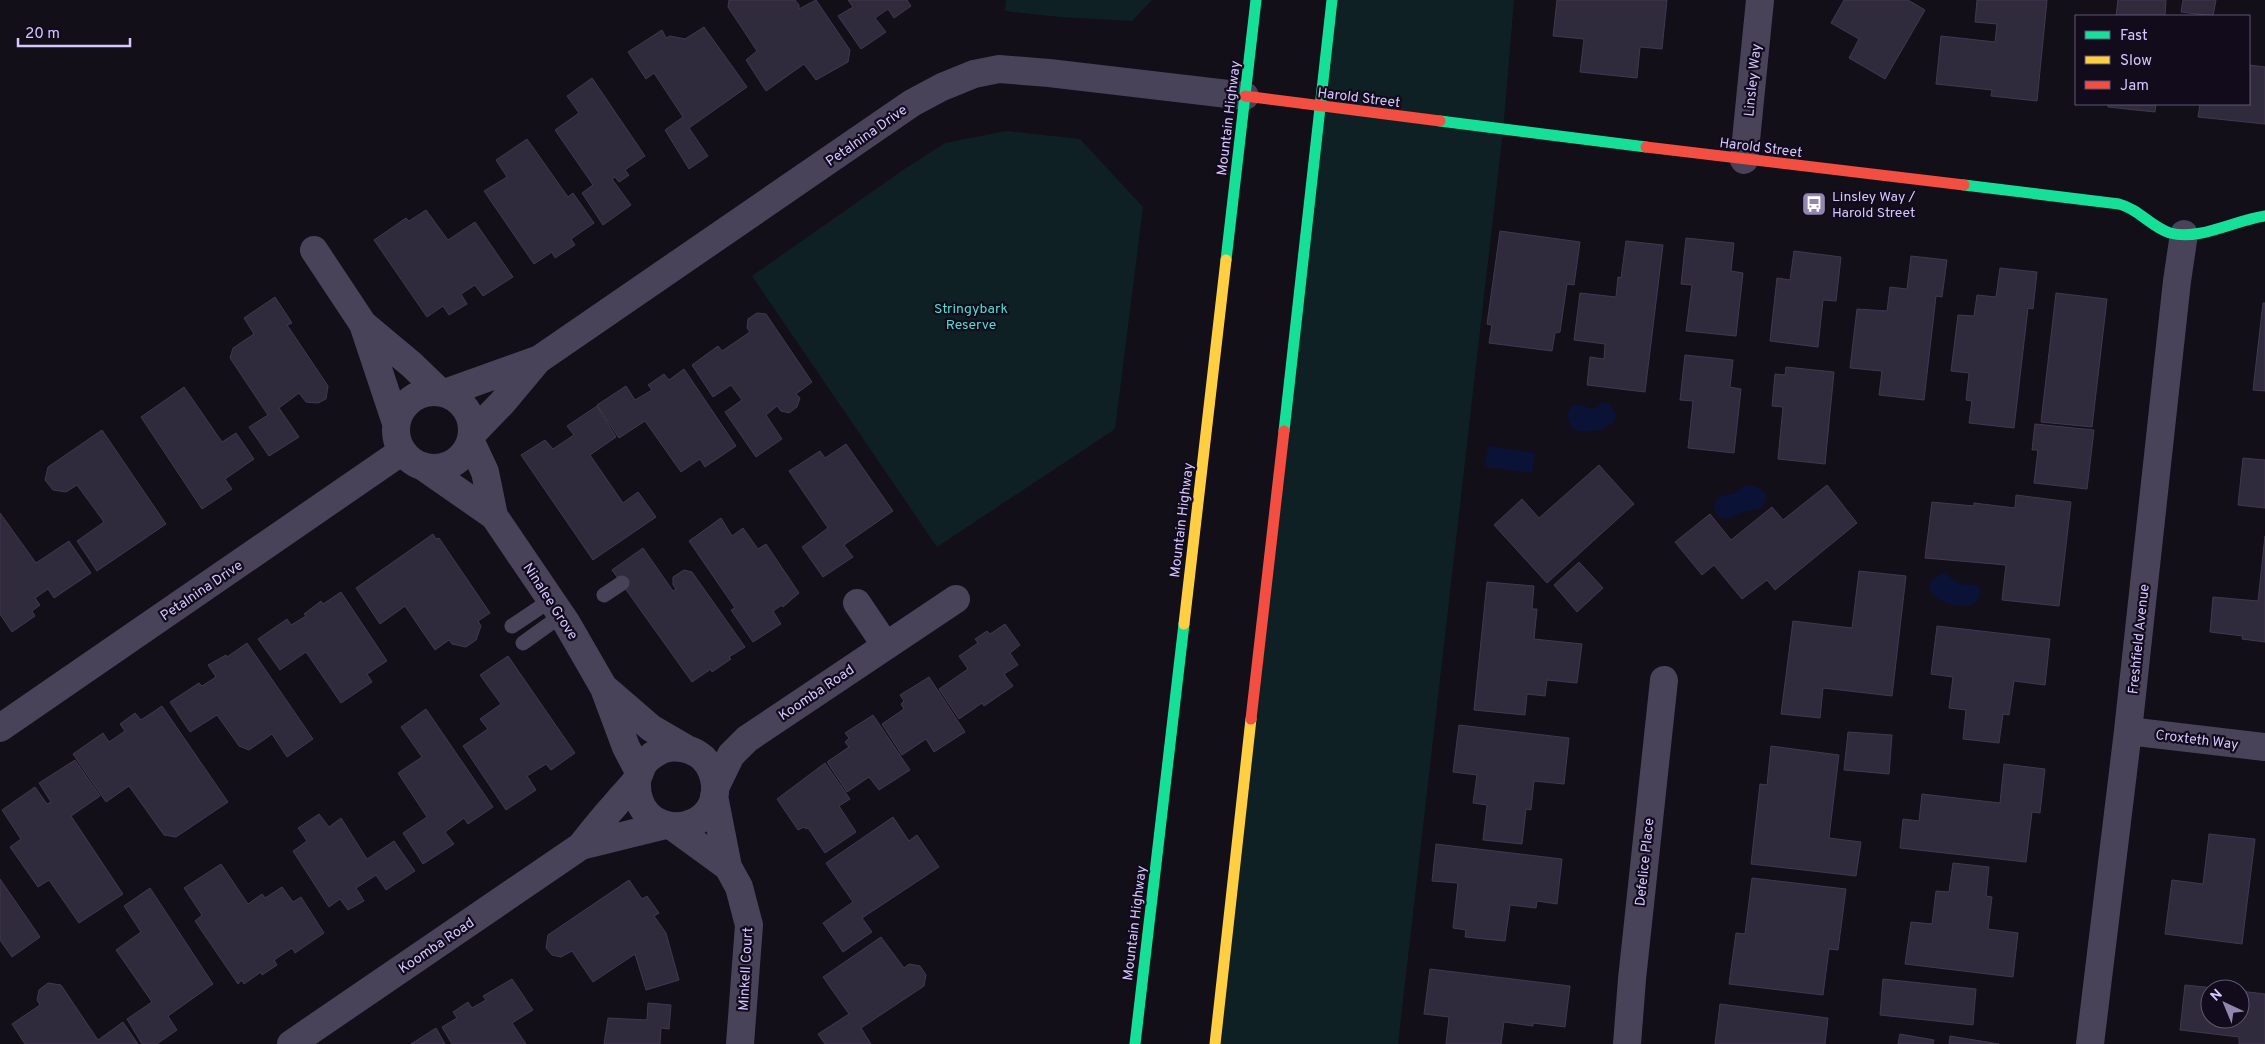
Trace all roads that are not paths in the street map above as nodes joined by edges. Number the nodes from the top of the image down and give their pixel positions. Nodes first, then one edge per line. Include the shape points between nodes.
1 (1256, 0) edge
2 (1332, 0) edge
3 (1760, 0) edge
4 (1245, 96) junction
5 (1322, 108) junction
6 (1744, 160) junction
7 (2265, 216) edge
8 (2184, 234) junction
9 (314, 250) dead end
10 (363, 324) junction
11 (538, 360) junction
12 (443, 393) junction
13 (396, 423) junction
14 (472, 438) junction
15 (402, 452) junction
16 (425, 468) junction
17 (494, 516) junction
18 (622, 583) dead end
19 (604, 595) dead end
20 (956, 599) dead end
21 (857, 603) dead end
22 (556, 607) junction
23 (512, 626) dead end
24 (523, 643) dead end
25 (886, 646) junction
26 (1664, 680) dead end
27 (604, 688) junction
28 (0, 728) edge
29 (2128, 731) junction
30 (747, 739) junction
31 (2265, 747) edge
32 (690, 750) junction
33 (638, 776) junction
34 (715, 792) junction
35 (669, 826) junction
36 (581, 846) junction
37 (728, 867) junction
38 (290, 1044) edge
39 (740, 1044) edge
40 (1135, 1044) edge
41 (1215, 1044) edge
42 (1627, 1044) edge
43 (2090, 1044) edge

1 - 4 main road, Mountain Highway
2 - 5 main road
3 - 6 street, Linsley Way
4 - 5 main road, Harold Street
4 - 11 street, Petalnina Drive via 1022,70 999,69 974,74 912,103
4 - 40 main road, Mountain Highway
5 - 6 main road, Harold Street
5 - 41 main road
6 - 8 main road, Harold Street via 2102,201 2134,208 2160,228
7 - 8 main road, Harold Street
8 - 29 street, Freshfield Avenue
9 - 10 street
10 - 12 street
10 - 13 street
11 - 12 street, Petalnina Drive
11 - 14 street, Petalnina Drive
12 - 13 street via 417,395 407,402
12 - 14 street via 457,399 466,409 472,420
13 - 15 street via 396,438
14 - 16 street via 458,460 448,467
14 - 17 street, Ninalee Grove via 485,472
15 - 16 street via 411,462
15 - 28 street, Petalnina Drive
16 - 17 street, Ninalee Grove
17 - 22 street, Ninalee Grove
18 - 19 lane
20 - 25 street, Koomba Road
21 - 25 street
22 - 23 lane
22 - 24 lane
22 - 27 street, Ninalee Grove
25 - 30 street, Koomba Road
26 - 42 street, Defelice Place
27 - 32 street, Ninalee Grove via 651,728
27 - 33 street, Ninalee Grove
29 - 31 street, Croxteth Way
29 - 43 street, Freshfield Avenue
30 - 32 street, Koomba Road via 725,746
30 - 34 street, Koomba Road via 731,755
32 - 33 street via 664,749 653,754
32 - 34 street via 709,766
33 - 35 street via 636,792 646,813
33 - 36 street, Koomba Road
34 - 35 street via 704,815 684,826
34 - 37 street, Minkell Court
35 - 36 street, Koomba Road
35 - 37 street, Minkell Court
36 - 38 street, Koomba Road
37 - 39 street, Minkell Court via 739,888 749,925

